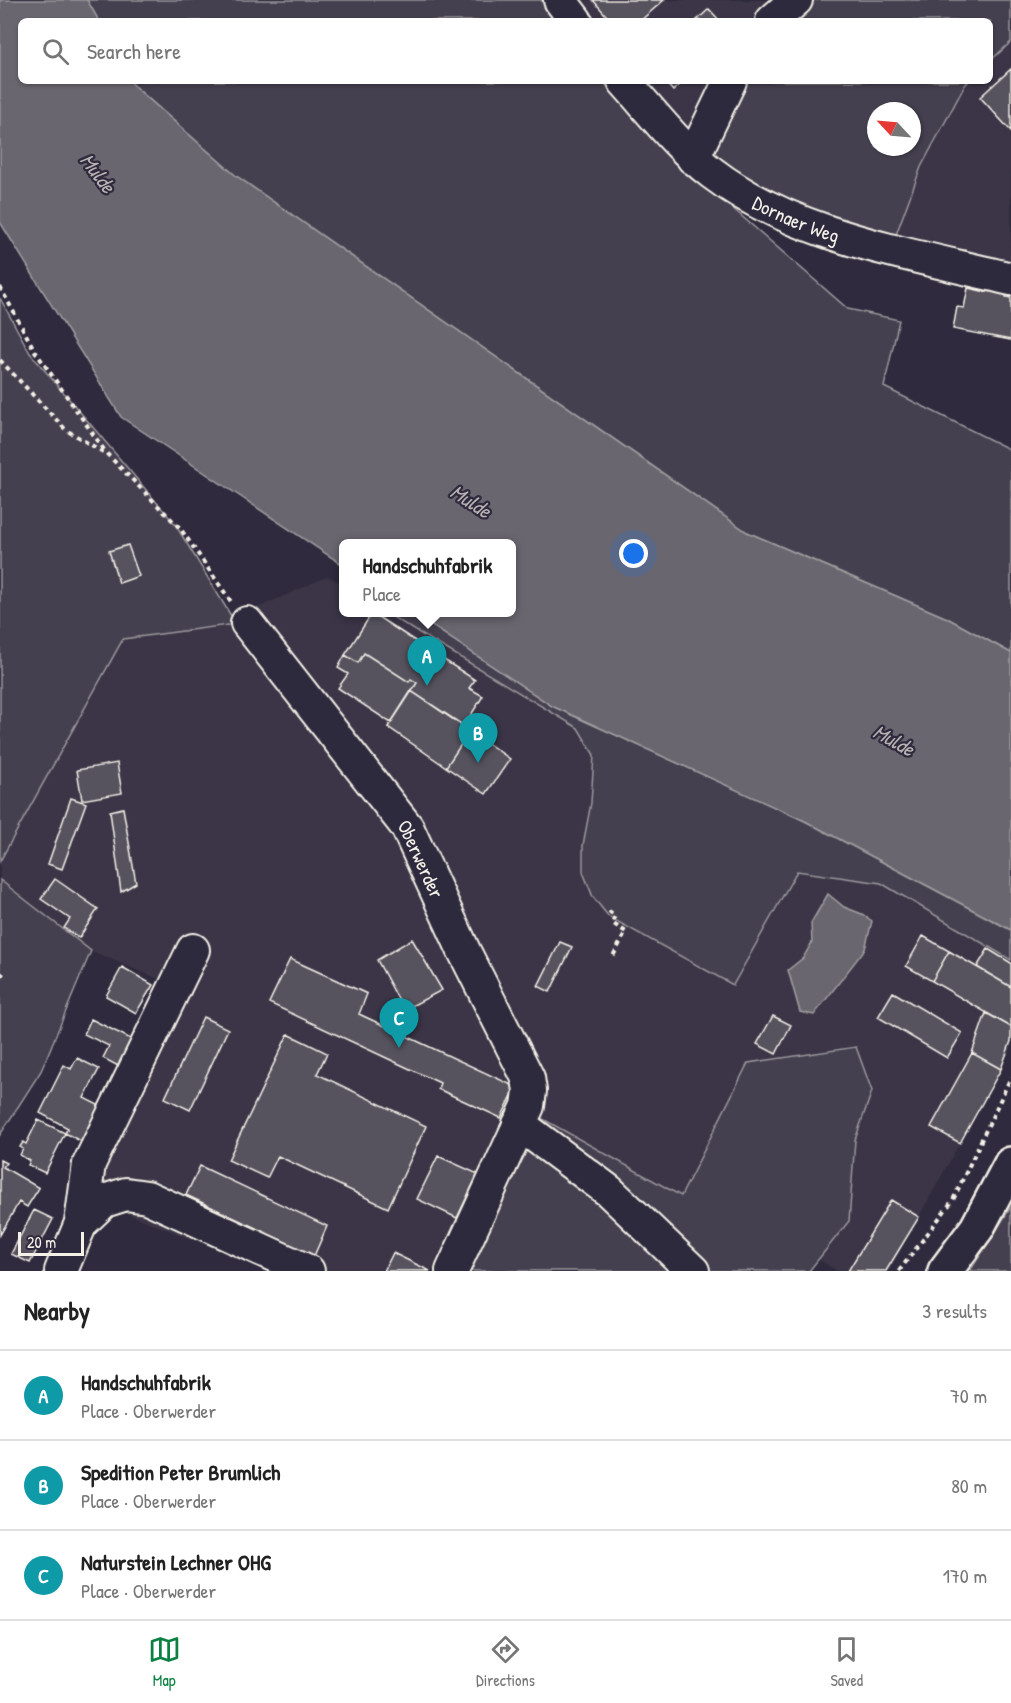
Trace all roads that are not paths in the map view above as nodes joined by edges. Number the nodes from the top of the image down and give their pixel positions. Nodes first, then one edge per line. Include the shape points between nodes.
1 (560, 0) edge
2 (796, 0) edge
3 (574, 18) edge
4 (775, 18) edge
5 (627, 84) edge
6 (729, 84) edge
7 (693, 158) junction
8 (1011, 279) edge
9 (247, 623) road end
10 (193, 950) dead end
11 (519, 1125) junction
12 (1011, 1164) edge
13 (81, 1223) junction
14 (61, 1271) edge
15 (308, 1271) edge
16 (452, 1271) edge
17 (693, 1271) edge
18 (945, 1271) edge

1 - 3 street
2 - 4 street
5 - 7 street, Dornaer Weg
6 - 7 street
7 - 8 street, Dornaer Weg via 762,205 822,231
9 - 11 street, Oberwerder via 407,827 528,1078 528,1106
10 - 13 street via 89,1164
11 - 16 street, Oberwerder
11 - 17 street via 609,1191
12 - 18 main road via 976,1228
13 - 14 street
13 - 15 street via 104,1201 126,1194 147,1197

